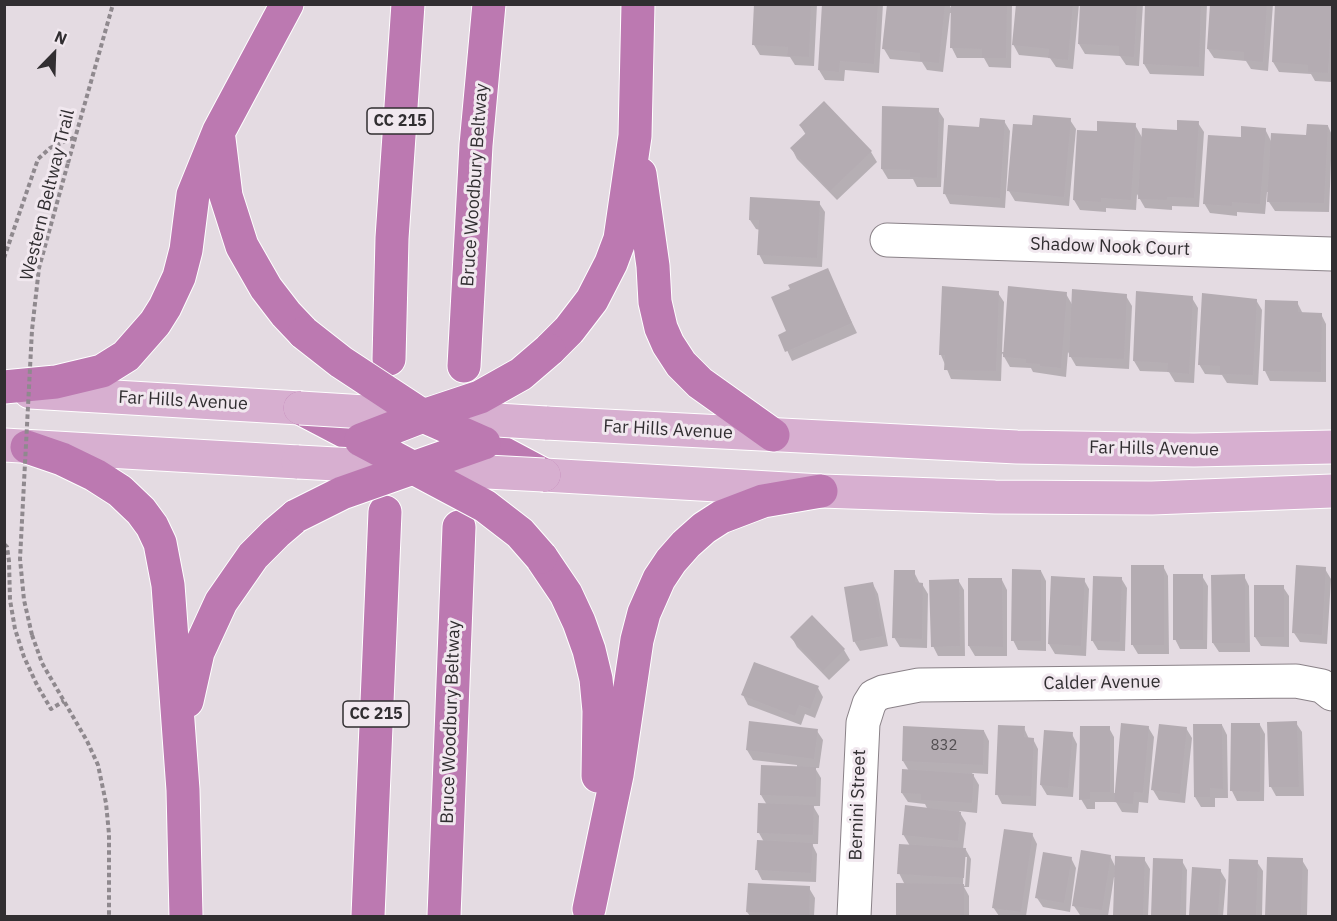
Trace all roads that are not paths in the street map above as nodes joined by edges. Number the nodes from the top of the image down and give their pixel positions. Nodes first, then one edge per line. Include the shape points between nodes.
1 (287, 4) edge
2 (408, 4) edge
3 (489, 4) edge
4 (504, 4) edge
5 (638, 4) edge
6 (219, 132) junction
7 (635, 136) junction
8 (476, 145) junction
9 (887, 240) dead end
10 (1332, 254) edge
11 (389, 359) dead end
12 (464, 366) dead end
13 (4, 389) edge
14 (300, 408) junction
15 (423, 416) junction
16 (546, 423) junction
17 (773, 435) junction
18 (361, 440) junction
19 (484, 443) junction
20 (16, 446) edge
21 (1332, 447) edge
22 (298, 462) junction
23 (414, 468) junction
24 (544, 475) junction
25 (821, 491) junction
26 (1332, 491) edge
27 (385, 512) dead end
28 (459, 527) dead end
29 (1331, 692) edge
30 (874, 696) joint
31 (183, 790) junction
32 (589, 913) edge
33 (186, 916) edge
34 (368, 916) edge
35 (444, 916) edge
36 (854, 916) edge

1 - 6 highway
2 - 11 highway, CC 215 via 392,238
3 - 8 highway, Bruce Woodbury Beltway
4 - 8 highway
5 - 7 highway
6 - 13 highway via 194,195 188,242 178,277 148,332 126,356 102,371
6 - 15 highway, bridge via 222,178 230,212 266,288 304,333
7 - 15 highway, bridge via 620,239 585,310 521,374 469,402
7 - 17 highway via 655,302 665,337 681,364 700,382
8 - 12 highway, Bruce Woodbury Beltway
9 - 10 street, Shadow Nook Court
13 - 14 main road, Far Hills Avenue
14 - 15 main road, Far Hills Avenue, bridge
14 - 18 highway, bridge
15 - 16 main road, Far Hills Avenue, bridge
15 - 18 highway, bridge
15 - 19 highway, bridge
16 - 17 main road, Far Hills Avenue
16 - 19 highway, bridge
17 - 21 main road, Far Hills Avenue via 1109,449
18 - 22 highway, bridge
18 - 23 highway, bridge
19 - 23 highway, bridge
19 - 24 highway, bridge
20 - 22 main road
20 - 31 highway via 62,459 94,475 120,491 152,526 160,543 168,585
22 - 23 main road, bridge
23 - 24 main road, bridge
23 - 31 highway, bridge via 342,493 296,516 253,556 230,586 193,669 184,732
23 - 32 highway, bridge via 474,499 520,533 558,581 579,622 598,694 599,744
24 - 25 main road
25 - 26 main road via 1119,498
25 - 32 highway via 763,501 721,517 686,544 659,579 637,640
27 - 34 highway, CC 215
28 - 35 highway, Bruce Woodbury Beltway
29 - 30 street, Calder Avenue via 1314,683 1296,681 919,686 893,688
30 - 36 street, Bernini Street via 865,712 861,734
31 - 33 highway

